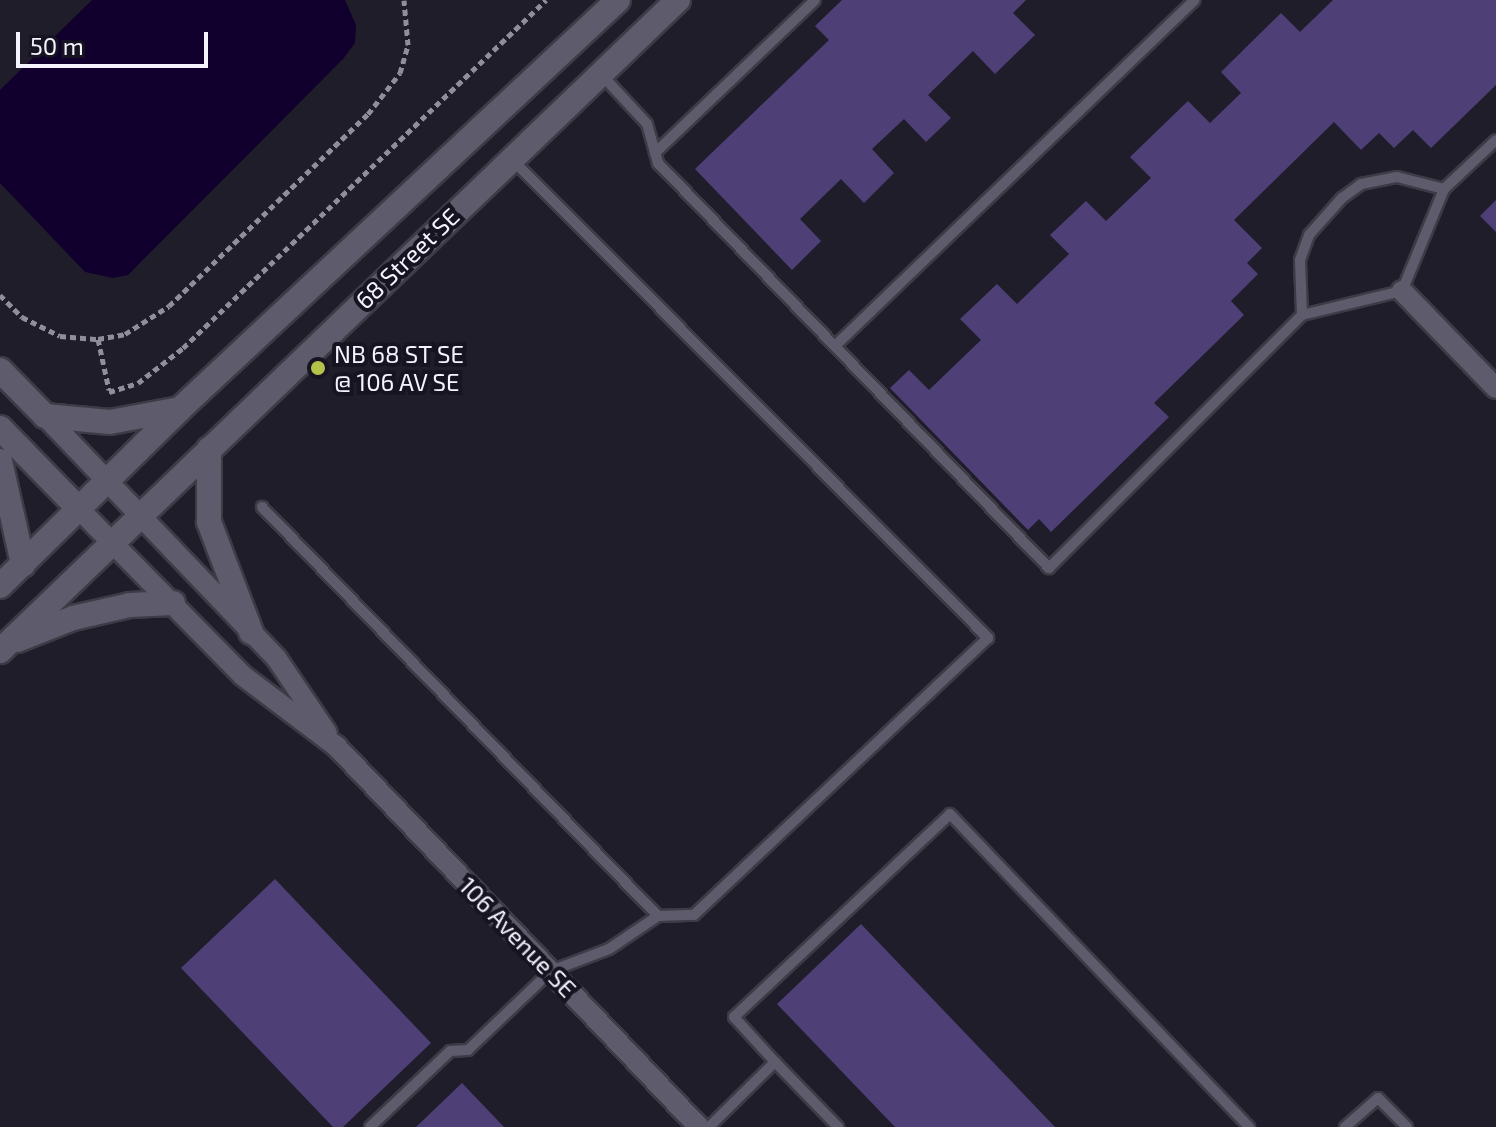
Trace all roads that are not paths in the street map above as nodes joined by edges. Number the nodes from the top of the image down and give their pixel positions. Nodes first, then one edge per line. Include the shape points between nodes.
1 (618, 0) edge
2 (678, 0) edge
3 (815, 0) edge
4 (1194, 0) edge
5 (600, 73) junction
6 (1496, 140) edge
7 (655, 153) junction
8 (511, 158) junction
9 (1444, 189) junction
10 (1402, 291) junction
11 (1302, 315) junction
12 (835, 346) junction
13 (0, 370) edge
14 (1496, 388) edge
15 (180, 409) junction
16 (45, 416) junction
17 (0, 428) edge
18 (209, 449) junction
19 (0, 461) edge
20 (107, 483) junction
21 (262, 507) dead end
22 (80, 510) junction
23 (139, 516) junction
24 (112, 541) junction
25 (23, 564) junction
26 (0, 586) edge
27 (173, 603) junction
28 (251, 632) junction
29 (4, 648) edge
30 (336, 746) junction
31 (658, 916) junction
32 (551, 971) junction
33 (775, 1062) junction
34 (370, 1127) edge
35 (699, 1127) edge
36 (709, 1127) edge
37 (838, 1127) edge
38 (1249, 1127) edge
39 (1345, 1127) edge
40 (1407, 1127) edge

1 - 15 street, 68 Street SE
2 - 5 street, 68 Street SE
3 - 7 lane
4 - 12 lane
5 - 7 lane via 647,124
5 - 8 street, 68 Street SE
6 - 9 lane
7 - 12 lane via 658,163
8 - 18 street, 68 Street SE
8 - 31 lane via 988,638 694,915
9 - 10 lane
9 - 11 lane via 1397,177 1361,184 1342,198 1309,235 1300,260
10 - 11 lane
10 - 14 street
11 - 12 lane via 1049,568
13 - 16 street, 106 Avenue SE
15 - 16 street via 110,422
15 - 20 street, 68 Street SE
16 - 20 street, 106 Avenue SE
17 - 22 street, 106 Avenue SE
18 - 23 street, 68 Street SE
18 - 28 street via 209,522
19 - 25 street
20 - 22 street, 68 Street SE
20 - 23 street, 106 Avenue SE
21 - 31 lane
22 - 24 street, 106 Avenue SE
22 - 25 street, 68 Street SE
23 - 24 street, 68 Street SE
23 - 28 street, 106 Avenue SE
24 - 27 street, 106 Avenue SE
24 - 29 street, 68 Street SE
25 - 26 street, 68 Street SE
27 - 29 street via 130,605 73,618
27 - 30 street, 106 Avenue SE via 242,675
28 - 30 street, 106 Avenue SE via 277,659
30 - 32 street, 106 Avenue SE
31 - 32 lane via 609,949
32 - 34 lane via 468,1050 450,1051
32 - 35 street, 106 Avenue SE
33 - 36 lane
33 - 37 lane
33 - 38 lane via 734,1017 950,814
39 - 40 lane via 1378,1098

